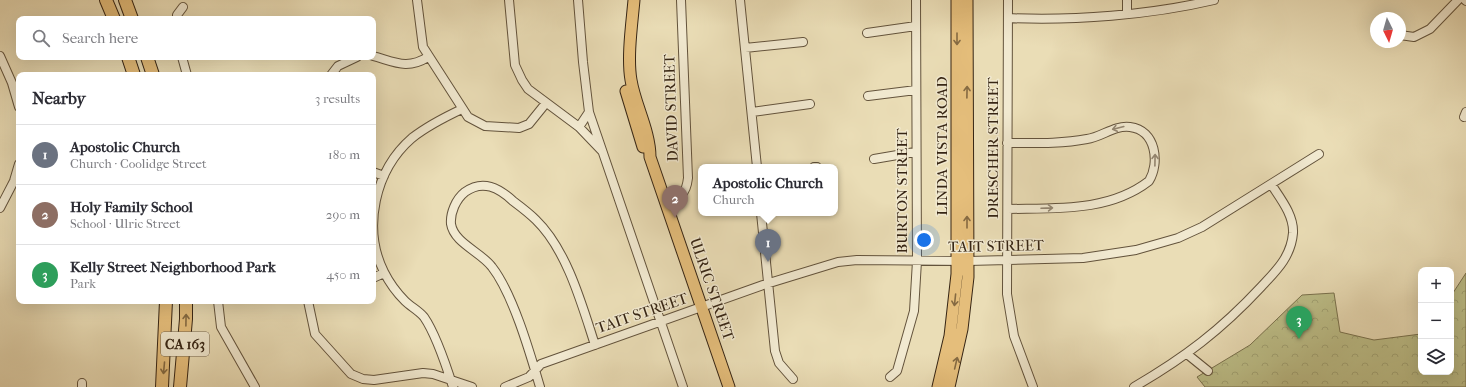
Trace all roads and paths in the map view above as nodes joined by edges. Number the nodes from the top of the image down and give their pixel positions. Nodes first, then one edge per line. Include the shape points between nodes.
1 (106, 0) edge
2 (125, 0) edge
3 (417, 0) edge
4 (509, 0) edge
5 (578, 0) edge
6 (628, 0) edge
7 (634, 0) edge
8 (681, 0) edge
9 (740, 0) edge
10 (916, 0) edge
11 (957, 0) edge
12 (967, 0) edge
13 (1008, 0) edge
14 (1127, 0) edge
15 (1214, 0) edge
16 (1458, 0) edge
17 (183, 7) dead end
18 (1127, 14) junction
19 (113, 16) edge
20 (131, 16) edge
21 (177, 16) edge
22 (1008, 18) junction
23 (916, 26) junction
24 (867, 33) dead end
25 (1406, 36) edge
26 (803, 42) dead end
27 (745, 48) junction
28 (0, 56) edge
29 (376, 57) edge
30 (428, 57) junction
31 (129, 60) edge
32 (148, 60) edge
33 (183, 60) edge
34 (351, 60) edge
35 (133, 72) edge
36 (152, 72) edge
37 (186, 72) edge
38 (333, 72) edge
39 (916, 90) junction
40 (868, 96) dead end
41 (16, 97) edge
42 (546, 103) junction
43 (810, 104) dead end
44 (462, 109) junction
45 (589, 112) junction
46 (752, 112) junction
47 (579, 127) junction
48 (1007, 143) junction
49 (915, 152) junction
50 (1319, 154) dead end
51 (606, 155) junction
52 (650, 157) junction
53 (874, 159) dead end
54 (757, 164) edge
55 (376, 173) edge
56 (16, 174) edge
57 (384, 176) junction
58 (1271, 184) junction
59 (665, 200) junction
60 (376, 201) edge
61 (0, 208) edge
62 (1008, 209) junction
63 (761, 216) edge
64 (376, 250) edge
65 (1008, 260) junction
66 (916, 261) junction
67 (963, 261) junction
68 (384, 273) junction
69 (376, 277) edge
70 (770, 283) junction
71 (166, 304) edge
72 (186, 304) edge
73 (218, 304) edge
74 (309, 304) edge
75 (702, 307) junction
76 (661, 321) junction
77 (595, 345) junction
78 (1187, 354) junction
79 (535, 370) junction
80 (1208, 371) dead end
81 (890, 377) dead end
82 (793, 379) dead end
83 (452, 384) edge
84 (162, 387) edge
85 (180, 387) edge
86 (255, 387) edge
87 (472, 387) edge
88 (505, 387) edge
89 (540, 387) edge
90 (683, 387) edge
91 (729, 387) edge
92 (938, 387) edge
93 (949, 387) edge
94 (1033, 387) edge
95 (1134, 387) edge

1 - 19 highway
2 - 20 highway
3 - 30 street via 421,42
4 - 42 street via 515,65 528,89
5 - 45 street via 582,62
6 - 52 main road, ULRIC STREET via 624,55 626,92 644,151
7 - 52 main road, ULRIC STREET via 631,79 650,148
8 - 59 street, DAVID STREET via 688,178 687,189 681,196
9 - 27 street
10 - 23 street, BURTON STREET
11 -> 67 main road, LINDA VISTA ROAD
67 -> 12 main road, LINDA VISTA ROAD
13 - 22 street, DRESCHER STREET
14 - 18 street
15 - 18 street
16 - 25 street via 1430,29 1414,37
17 - 21 street
18 - 22 street
22 - 48 street, DRESCHER STREET
23 - 24 street
23 - 39 street, BURTON STREET
26 - 27 street
27 - 46 street
28 - 41 street
29 - 30 street via 404,65
30 - 44 street
31 - 35 highway
32 - 36 highway
33 - 37 street
34 - 38 street via 338,66
39 - 40 street
39 - 49 street, BURTON STREET
42 - 44 street via 529,124 519,128 485,126 468,117
42 - 47 street
43 - 46 street
44 - 57 street via 412,138 395,156
45 - 47 street
45 - 51 street
46 - 54 street
47 - 51 street
48 - 62 street, DRESCHER STREET
62 -> 48 street via 1082,207 1118,198 1149,181 1156,161 1151,142 1143,132 1132,127 1119,127 1089,139 1073,142
49 - 53 street
49 - 66 street, BURTON STREET
50 - 58 street, TAIT STREET
51 - 76 street
52 - 59 main road, ULRIC STREET
55 - 57 street
56 - 61 street
57 - 60 street
58 - 65 street, TAIT STREET via 1202,227 1178,238 1136,250 1084,258
58 - 78 street via 1286,207 1293,232 1284,261 1238,312
59 - 75 main road, ULRIC STREET
62 - 65 street, DRESCHER STREET
63 - 70 street
64 - 68 street
65 - 67 street, TAIT STREET
65 - 94 street, DRESCHER STREET via 1007,294 1014,336
66 - 67 street, TAIT STREET
66 - 70 street, TAIT STREET via 838,262
66 - 81 street, BURTON STREET via 914,311 898,371
67 -> 92 main road, LINDA VISTA ROAD
93 -> 67 main road, LINDA VISTA ROAD via 962,329
68 - 69 street
68 - 83 street via 405,301 424,317
70 - 75 street, TAIT STREET
70 - 82 street via 775,351 779,363
71 -> 84 highway, CA 163
85 -> 72 highway, CA 163
73 - 86 street via 221,327
74 - 83 street via 315,334 351,374 374,380 423,373 433,374
75 - 76 street, TAIT STREET
75 - 91 main road, ULRIC STREET
76 - 77 street, TAIT STREET
76 - 90 street
77 - 79 street, TAIT STREET via 541,364
77 - 79 street via 569,270 558,249 537,221 500,189 477,186 458,198 452,214 453,231 492,266 500,279 508,294
78 - 80 street
78 - 95 street
79 - 88 street, TAIT STREET via 529,377
79 - 89 street
83 - 87 street

